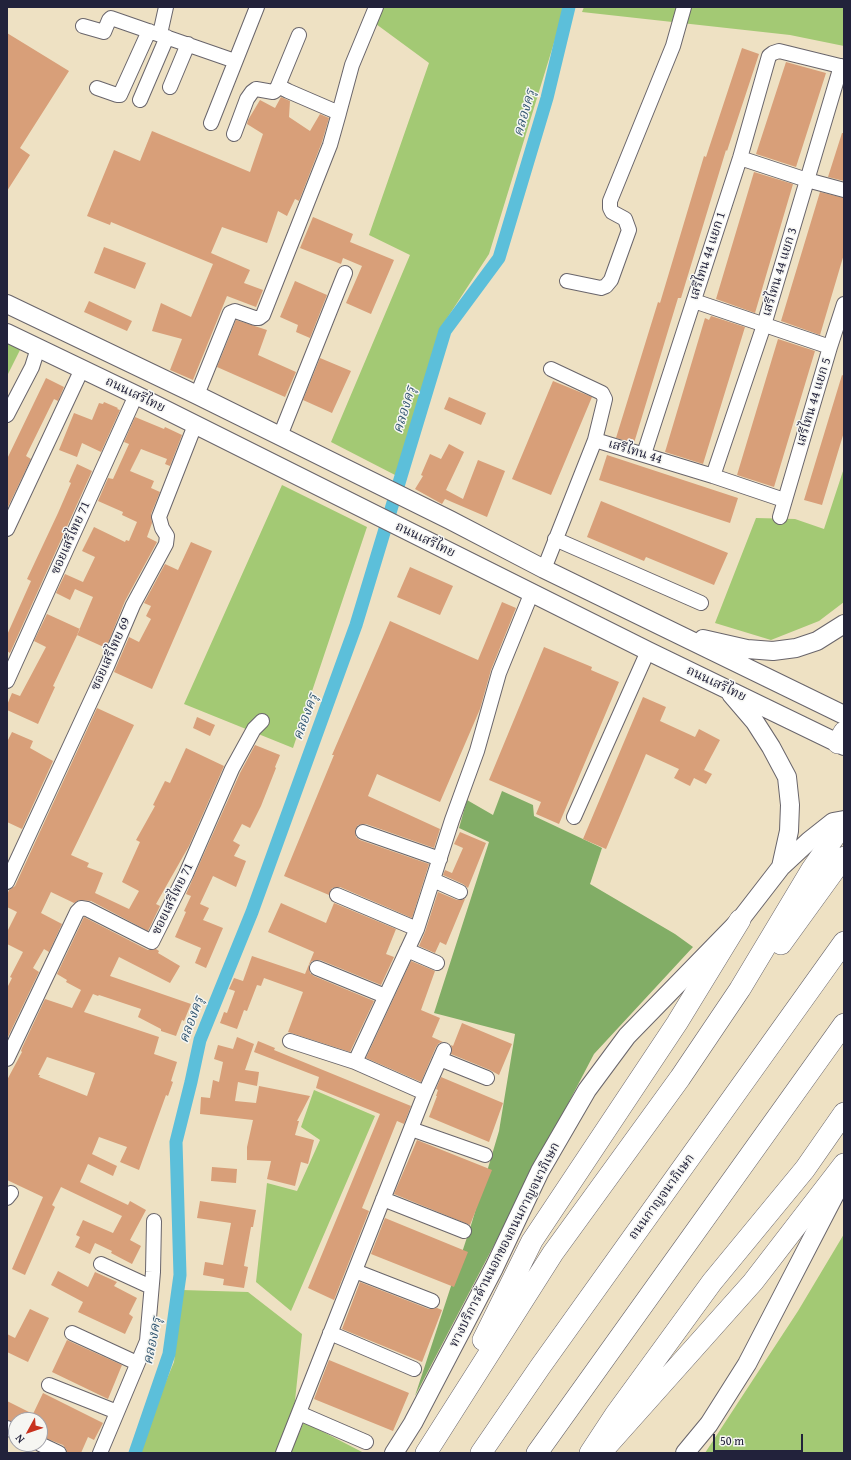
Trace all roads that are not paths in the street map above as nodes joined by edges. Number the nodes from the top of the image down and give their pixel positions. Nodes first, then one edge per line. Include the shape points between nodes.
1 (166, 7) edge
2 (257, 7) edge
3 (376, 7) edge
4 (684, 7) edge
5 (83, 26) dead end
6 (159, 34) junction
7 (299, 35) dead end
8 (188, 44) junction
9 (235, 61) junction
10 (843, 66) edge
11 (278, 86) junction
12 (170, 87) dead end
13 (97, 88) dead end
14 (140, 100) dead end
15 (339, 113) junction
16 (211, 123) dead end
17 (234, 134) dead end
18 (740, 158) junction
19 (807, 180) junction
20 (844, 190) edge
21 (345, 273) dead end
22 (567, 281) dead end
23 (694, 301) junction
24 (7, 304) edge
25 (844, 304) edge
26 (47, 324) junction
27 (764, 326) junction
28 (7, 333) edge
29 (830, 347) junction
30 (38, 348) junction
31 (82, 369) junction
32 (551, 369) dead end
33 (136, 395) junction
34 (197, 395) junction
35 (7, 415) edge
36 (195, 425) junction
37 (280, 436) junction
38 (595, 440) junction
39 (644, 454) junction
40 (713, 476) junction
41 (784, 500) junction
42 (780, 517) dead end
43 (7, 529) edge
44 (555, 539) junction
45 (544, 569) junction
46 (532, 592) junction
47 (701, 603) dead end
48 (844, 624) edge
49 (674, 633) junction
50 (648, 651) junction
51 (7, 681) edge
52 (726, 689) junction
53 (844, 716) edge
54 (262, 721) dead end
55 (842, 740) edge
56 (574, 817) dead end
57 (844, 820) edge
58 (844, 823) edge
59 (363, 832) dead end
60 (844, 857) edge
61 (440, 859) junction
62 (781, 867) junction
63 (433, 880) junction
64 (7, 882) edge
65 (460, 892) dead end
66 (337, 895) dead end
67 (740, 920) junction
68 (417, 929) junction
69 (844, 942) edge
70 (407, 950) junction
71 (437, 963) dead end
72 (317, 968) dead end
73 (740, 989) junction
74 (385, 996) junction
75 (844, 1024) edge
76 (290, 1041) dead end
77 (7, 1059) edge
78 (354, 1062) junction
79 (486, 1078) dead end
80 (425, 1093) junction
81 (844, 1113) edge
82 (411, 1128) junction
83 (485, 1155) dead end
84 (844, 1164) edge
85 (844, 1177) edge
86 (383, 1199) junction
87 (154, 1221) dead end
88 (464, 1231) dead end
89 (101, 1264) dead end
90 (355, 1271) junction
91 (152, 1287) junction
92 (432, 1301) dead end
93 (72, 1333) dead end
94 (330, 1333) junction
95 (137, 1363) junction
96 (414, 1369) dead end
97 (49, 1385) dead end
98 (117, 1412) junction
99 (299, 1413) junction
100 (366, 1442) dead end
101 (430, 1445) edge
102 (48, 1448) edge
103 (59, 1453) edge
104 (100, 1453) edge
105 (283, 1453) edge
106 (394, 1453) edge
107 (481, 1453) edge
108 (537, 1453) edge
109 (590, 1453) edge
110 (601, 1453) edge
111 (685, 1453) edge

1 - 6 street
2 - 9 street
3 - 15 street via 352,65
4 - 22 street via 671,51 610,201 612,212 625,219 628,230 611,280 601,288
5 - 6 street via 104,32 111,18
6 - 8 street
6 - 13 street via 120,95
6 - 14 street
7 - 11 street
8 - 9 street
8 - 12 street
9 - 16 street
10 - 18 street, เสรีไทน 44 แยก 1 via 779,50 769,56
10 - 19 street, เสรีไทน 44 แยก 3
11 - 15 street
11 - 17 street via 273,92 256,89 252,92
15 - 34 street via 330,145 263,315 255,318 235,310 230,314
18 - 19 street
18 - 23 street, เสรีไทน 44 แยก 1
19 - 20 street
19 - 27 street, เสรีไทน 44 แยก 3
21 - 37 street
23 - 27 street
23 - 39 street, เสรีไทน 44 แยก 1
24 - 26 main road, ถนนเสรีไทย
25 - 29 street, เสรีไทน 44 แยก 5
26 - 30 main road
26 - 34 main road, ถนนเสรีไทย
27 - 29 street
27 - 40 street, เสรีไทน 44 แยก 3
28 - 30 main road, ถนนเสรีไทย
29 - 41 street, เสรีไทน 44 แยก 5
30 - 31 main road, ถนนเสรีไทย
30 - 35 street via 32,367
31 - 33 main road, ถนนเสรีไทย
31 - 43 street
32 - 38 street via 602,393 605,399
33 - 36 main road, ถนนเสรีไทย
33 - 51 street, ซอยเสรีไทย 71
34 - 37 main road, ถนนเสรีไทย
36 - 46 main road, ถนนเสรีไทย
36 - 64 street, ซอยเสรีไทย 69 via 159,516 166,544 133,605
37 - 45 main road, ถนนเสรีไทย
38 - 39 street, เสรีไทน 44
38 - 44 street, เสรีไทน 44
39 - 40 street, เสรีไทน 44
40 - 41 street, เสรีไทน 44
41 - 42 street, เสรีไทน 44 แยก 5
44 - 45 street, เสรีไทน 44
44 - 47 street
45 - 49 main road, ถนนเสรีไทย
46 - 50 main road, ถนนเสรีไทย
46 - 61 street via 499,672 478,751
48 - 49 main road via 817,641 796,648 773,651 747,649
49 - 53 main road, ถนนเสรีไทย
50 - 52 main road, ถนนเสรีไทย
50 - 56 street
52 - 55 main road, ถนนเสรีไทย
52 - 62 main road via 755,722 787,777 790,831
54 - 77 street, ซอยเสรีไทย 71 via 254,729 232,769 186,874 152,942 87,909 80,908
57 - 62 main road via 834,822
58 - 73 highway via 812,869
59 - 61 street
60 - 73 highway via 782,943
61 - 63 street
62 - 67 main road, ทางบริการด้านนอกของถนนกาญจนาภิเษก
63 - 65 street
63 - 68 street
66 - 68 street
67 - 101 highway via 678,1023 532,1241
67 - 106 main road, ทางบริการด้านนอกของถนนกาญจนาภิเษก via 627,1036 588,1090 540,1171 494,1268 413,1423
68 - 70 street
69 - 107 highway, ถนนกาญจนาภิเษก
70 - 71 street
70 - 74 street
72 - 74 street
73 - 101 highway via 680,1078 553,1253
74 - 78 street
75 - 108 highway
76 - 78 street
78 - 80 street
79 - 80 street via 442,1054
80 - 82 street
81 - 109 highway via 804,1169 712,1282
82 - 83 street
82 - 86 street
84 - 110 highway via 753,1282
85 - 111 main road via 747,1364 709,1424
86 - 88 street
86 - 90 street
87 - 91 street
89 - 91 street
90 - 92 street
90 - 94 street
91 - 95 street via 146,1341
93 - 95 street
94 - 96 street
94 - 99 street
95 - 98 street
97 - 98 street
98 - 104 street
99 - 100 street
99 - 105 street
102 - 103 street

